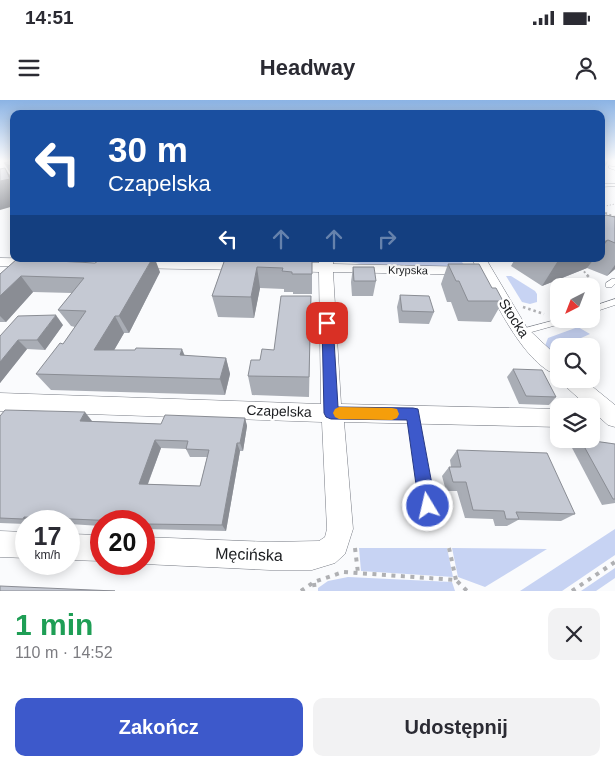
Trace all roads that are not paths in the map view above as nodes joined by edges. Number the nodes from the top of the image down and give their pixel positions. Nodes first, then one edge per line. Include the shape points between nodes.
1 (26, 262) edge
2 (93, 262) edge
3 (326, 264) edge
4 (482, 265) edge
5 (256, 267) edge
6 (276, 267) edge
7 (13, 274) edge
8 (615, 302) edge
9 (600, 307) edge
10 (550, 324) edge
11 (521, 332) junction
12 (550, 361) edge
13 (579, 388) edge
14 (0, 402) edge
15 (331, 413) junction
16 (604, 413) edge
17 (413, 414) junction
18 (550, 418) edge
19 (428, 506) dead end
20 (0, 544) edge
21 (15, 545) edge
22 (155, 551) edge

1 - 7 street
2 - 5 street
3 - 4 street, Krypska
3 - 6 street, Krypska
3 - 15 street
4 - 11 street, Stocka
8 - 9 lane
10 - 11 lane
11 - 12 street, Stocka
13 - 16 street
14 - 15 street, Czapelska
15 - 17 street, Czapelska
15 - 22 street, Męcińska via 340,529 331,550 312,556
17 - 18 street, Czapelska
17 - 19 lane
20 - 21 street

